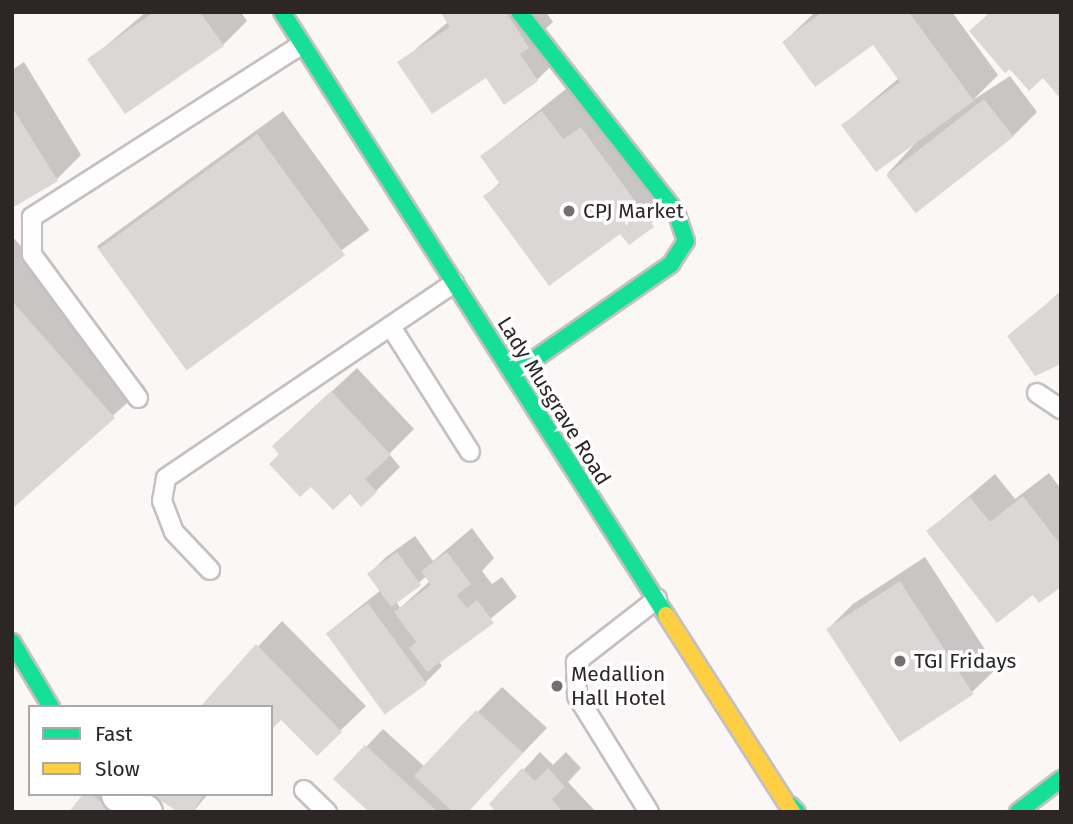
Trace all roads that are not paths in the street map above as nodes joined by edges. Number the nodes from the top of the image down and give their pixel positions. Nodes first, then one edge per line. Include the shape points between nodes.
1 (282, 12) edge
2 (519, 12) edge
3 (301, 45) junction
4 (454, 283) junction
5 (393, 330) junction
6 (513, 374) junction
7 (1037, 393) dead end
8 (138, 398) dead end
9 (1061, 409) edge
10 (470, 453) dead end
11 (210, 570) dead end
12 (657, 599) junction
13 (12, 642) edge
14 (50, 705) edge
15 (1061, 779) edge
16 (304, 790) dead end
17 (122, 796) edge
18 (793, 809) edge
19 (144, 812) edge
20 (327, 812) edge
21 (649, 812) edge
22 (1018, 812) edge

1 - 3 main road, Lady Musgrave Road
2 - 6 main road via 676,212 686,240 671,264
3 - 4 main road, Lady Musgrave Road
3 - 8 lane via 32,217 32,256
4 - 5 lane
4 - 6 main road, Lady Musgrave Road
5 - 10 lane
5 - 11 lane via 166,478 162,501 174,532
6 - 12 main road, Lady Musgrave Road
7 - 9 lane
12 - 18 main road, Lady Musgrave Road
12 - 21 lane via 576,662 577,696
13 - 14 main road
15 - 22 main road
16 - 20 lane
17 - 19 street

